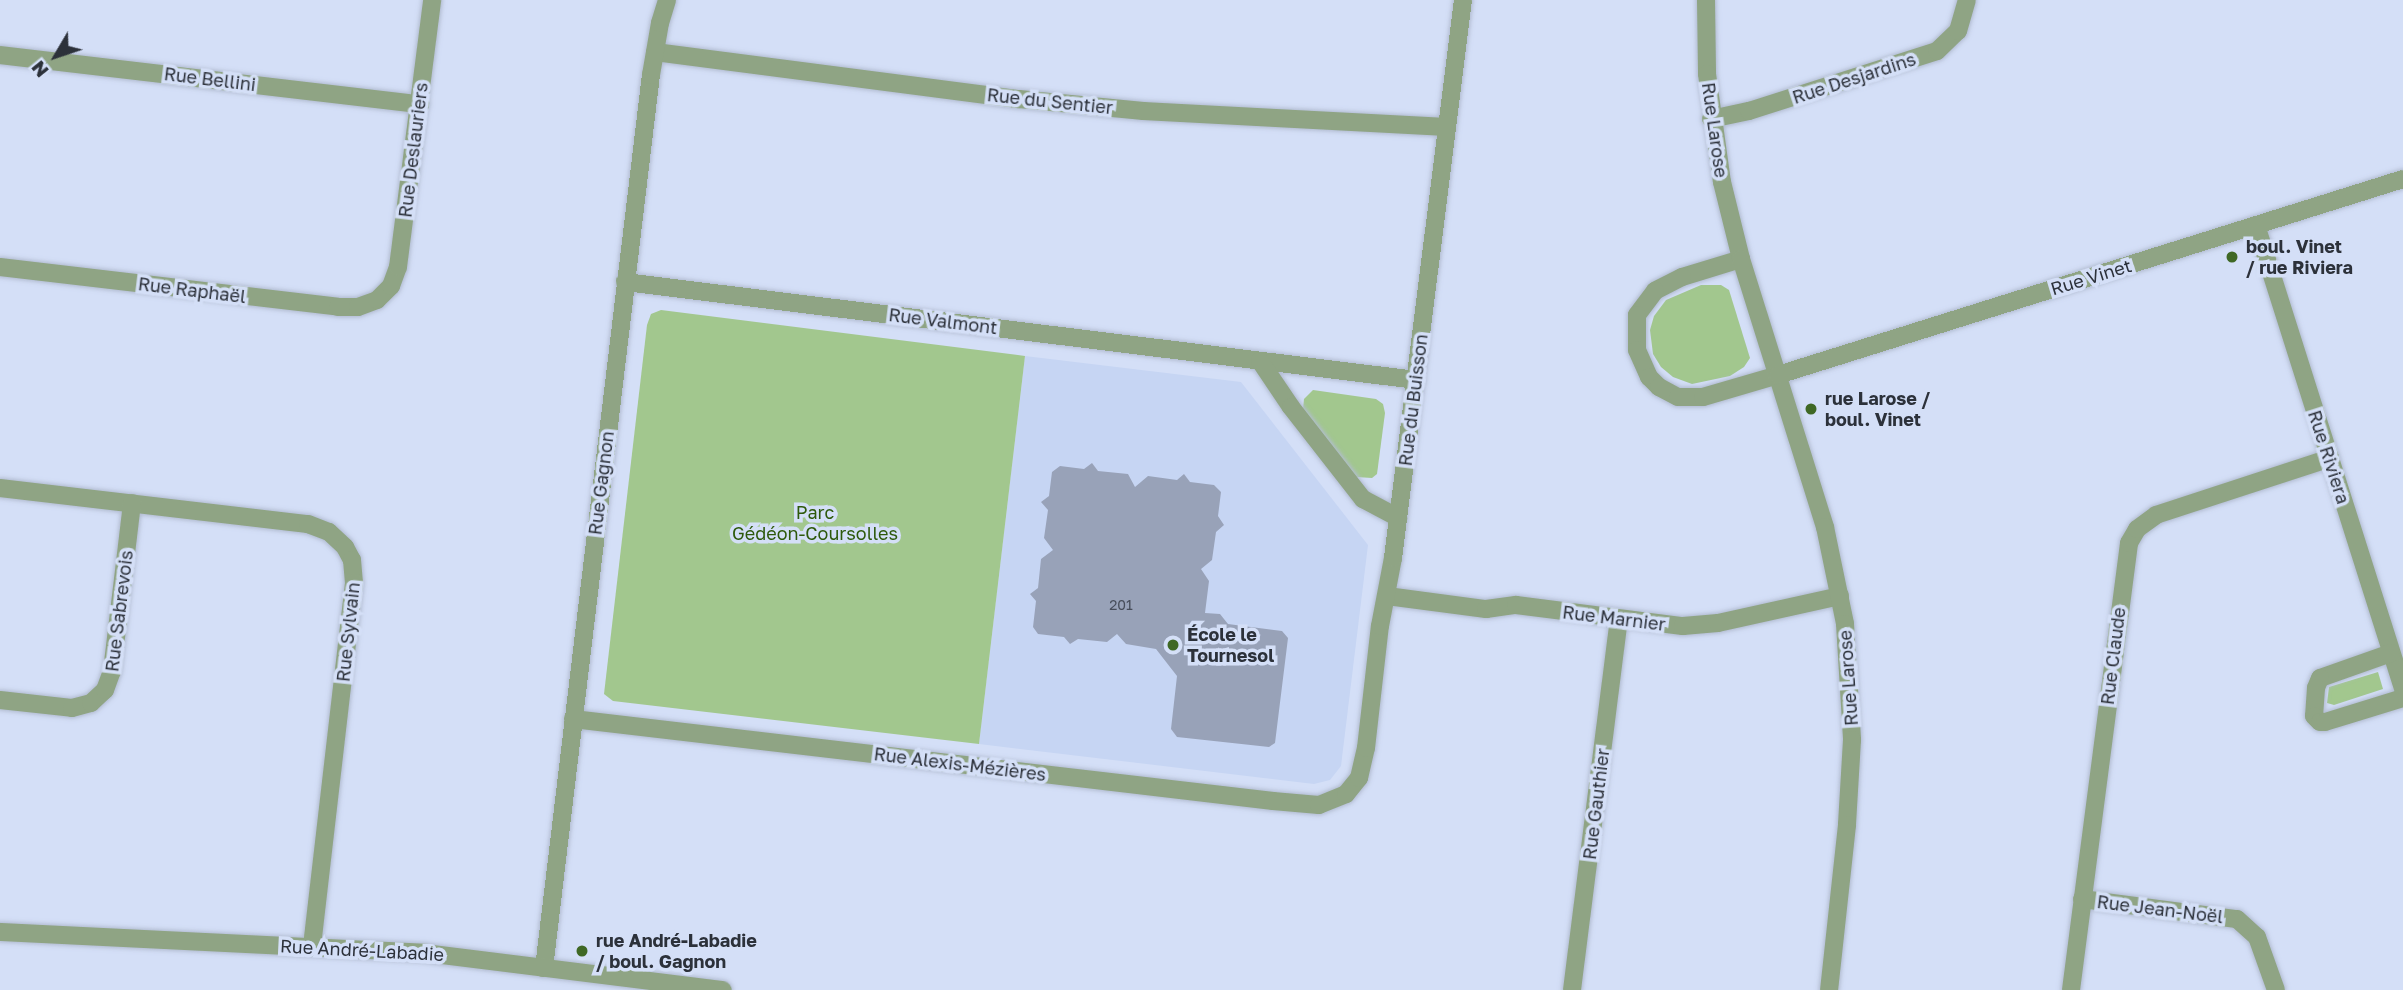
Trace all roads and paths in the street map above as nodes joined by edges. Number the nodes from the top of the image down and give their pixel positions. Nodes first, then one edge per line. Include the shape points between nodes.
1 (432, 0) edge
2 (667, 0) edge
3 (1463, 0) edge
4 (1706, 0) edge
5 (1967, 0) edge
6 (655, 52) junction
7 (0, 55) edge
8 (419, 104) junction
9 (1711, 119) junction
10 (1447, 127) junction
11 (2403, 179) edge
12 (2256, 225) junction
13 (1741, 258) junction
14 (0, 267) edge
15 (625, 282) junction
16 (382, 296) joint
17 (1260, 361) junction
18 (1778, 375) junction
19 (1416, 380) junction
20 (2330, 458) junction
21 (0, 488) edge
22 (132, 503) junction
23 (1398, 518) junction
24 (1387, 596) junction
25 (1840, 596) junction
26 (1619, 619) junction
27 (2391, 653) junction
28 (2403, 690) edge
29 (2403, 698) edge
30 (0, 700) edge
31 (573, 719) junction
32 (1346, 794) joint
33 (2082, 899) junction
34 (0, 932) edge
35 (312, 947) junction
36 (544, 968) junction
37 (723, 990) edge
38 (1572, 990) edge
39 (1829, 990) edge
40 (2071, 990) edge
41 (2276, 990) edge

1 - 8 street, Rue Deslauriers
2 - 6 street, Rue Gagnon
3 - 10 street, Rue du Buisson
4 - 9 street, Rue Larose
5 - 9 street, Rue Desjardins via 1958,32 1937,51
6 - 10 street, Rue du Sentier via 1143,111
6 - 15 street, Rue Gagnon
7 - 8 street, Rue Bellini
8 - 16 street, Rue Deslauriers via 397,274
9 - 13 street, Rue Larose
10 - 19 street, Rue du Buisson
11 - 12 street, Rue Vinet
12 - 18 street, Rue Vinet
12 - 20 street, Rue Riviera
13 - 18 street, Rue Larose
13 - 18 street via 1655,291 1637,315 1637,350 1649,377 1678,397 1703,397
14 - 16 street, Rue Raphaël via 338,307 364,305
15 - 17 street, Rue Valmont
15 - 31 street, Rue Gagnon
17 - 19 street, Rue Valmont
17 - 23 street via 1363,499
18 - 25 street, Rue Larose via 1825,527
19 - 23 street, Rue du Buisson
20 - 27 street, Rue Riviera
20 - 33 street, Rue Claude via 2163,512 2133,536 2124,563
21 - 22 street, Rue Sylvain
22 - 30 street, Rue Sabrevois via 106,690 91,703 72,708
22 - 35 street, Rue Sylvain via 316,526 335,536 349,553 354,583
23 - 24 street, Rue du Buisson
24 - 26 street, Rue Marnier via 1486,609 1516,605
24 - 32 street, Rue du Buisson via 1363,764
25 - 26 street, Rue Marnier via 1706,625
25 - 39 street, Rue Larose via 1850,666 1852,740
26 - 38 street, Rue Gauthier
27 - 28 street, Rue Riviera
27 - 29 street via 2320,678 2314,716 2325,722
31 - 32 street, Rue Alexis-Mézières via 1273,801 1319,805
31 - 36 street, Rue Gagnon
33 - 40 street, Rue Claude
33 - 41 street, Rue Jean-Noël via 2237,919 2258,937
34 - 35 street, Rue André-Labadie
35 - 36 street, Rue André-Labadie via 456,956
36 - 37 street, Rue André-Labadie

